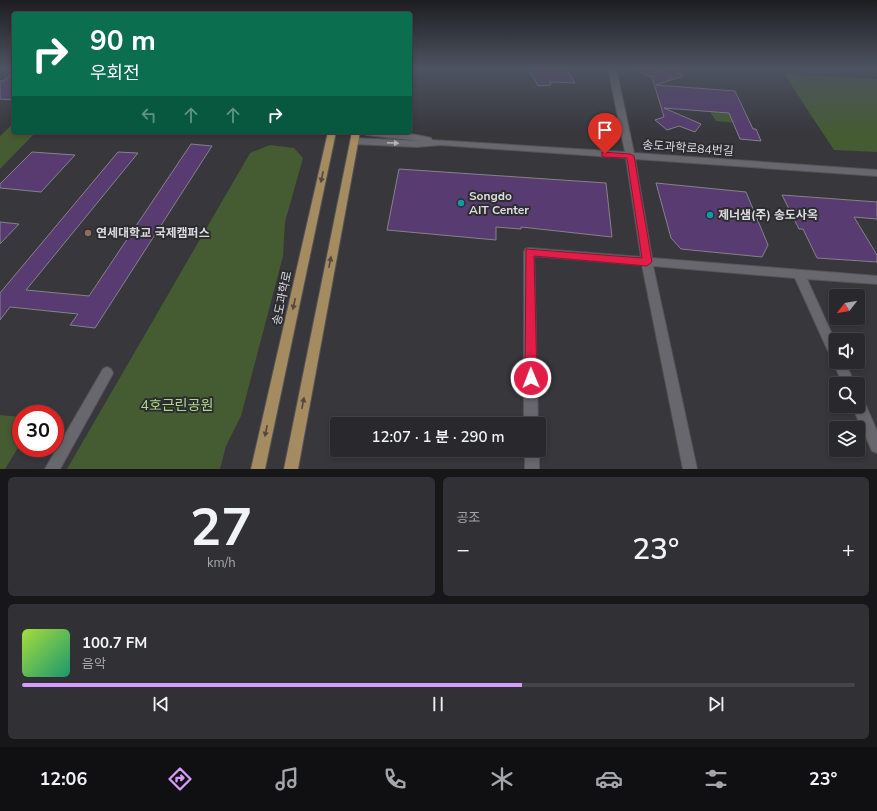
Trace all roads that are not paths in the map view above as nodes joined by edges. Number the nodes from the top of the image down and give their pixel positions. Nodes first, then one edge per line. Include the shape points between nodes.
1 (616, 90) edge
2 (332, 134) edge
3 (389, 134) edge
4 (355, 137) edge
5 (440, 142) junction
6 (630, 156) junction
7 (877, 173) edge
8 (647, 262) junction
9 (799, 274) junction
10 (877, 280) edge
11 (829, 340) edge
12 (108, 373) dead end
13 (862, 413) edge
14 (531, 417) edge
15 (877, 446) edge
16 (532, 457) edge
17 (52, 469) edge
18 (258, 469) edge
19 (291, 469) edge
20 (532, 469) edge
21 (690, 469) edge

1 - 6 street
2 -> 18 main road, 송도과학로
3 - 5 street
4 -> 5 street, 송도과학로84번길 via 417,144
19 -> 4 main road
5 - 6 street, 송도과학로84번길
6 - 7 street, 송도과학로84번길
6 - 8 street
8 - 9 street
8 - 14 street via 529,252
8 - 21 street
9 - 10 street
9 - 11 street
12 - 17 street
13 - 15 street
16 - 20 street

